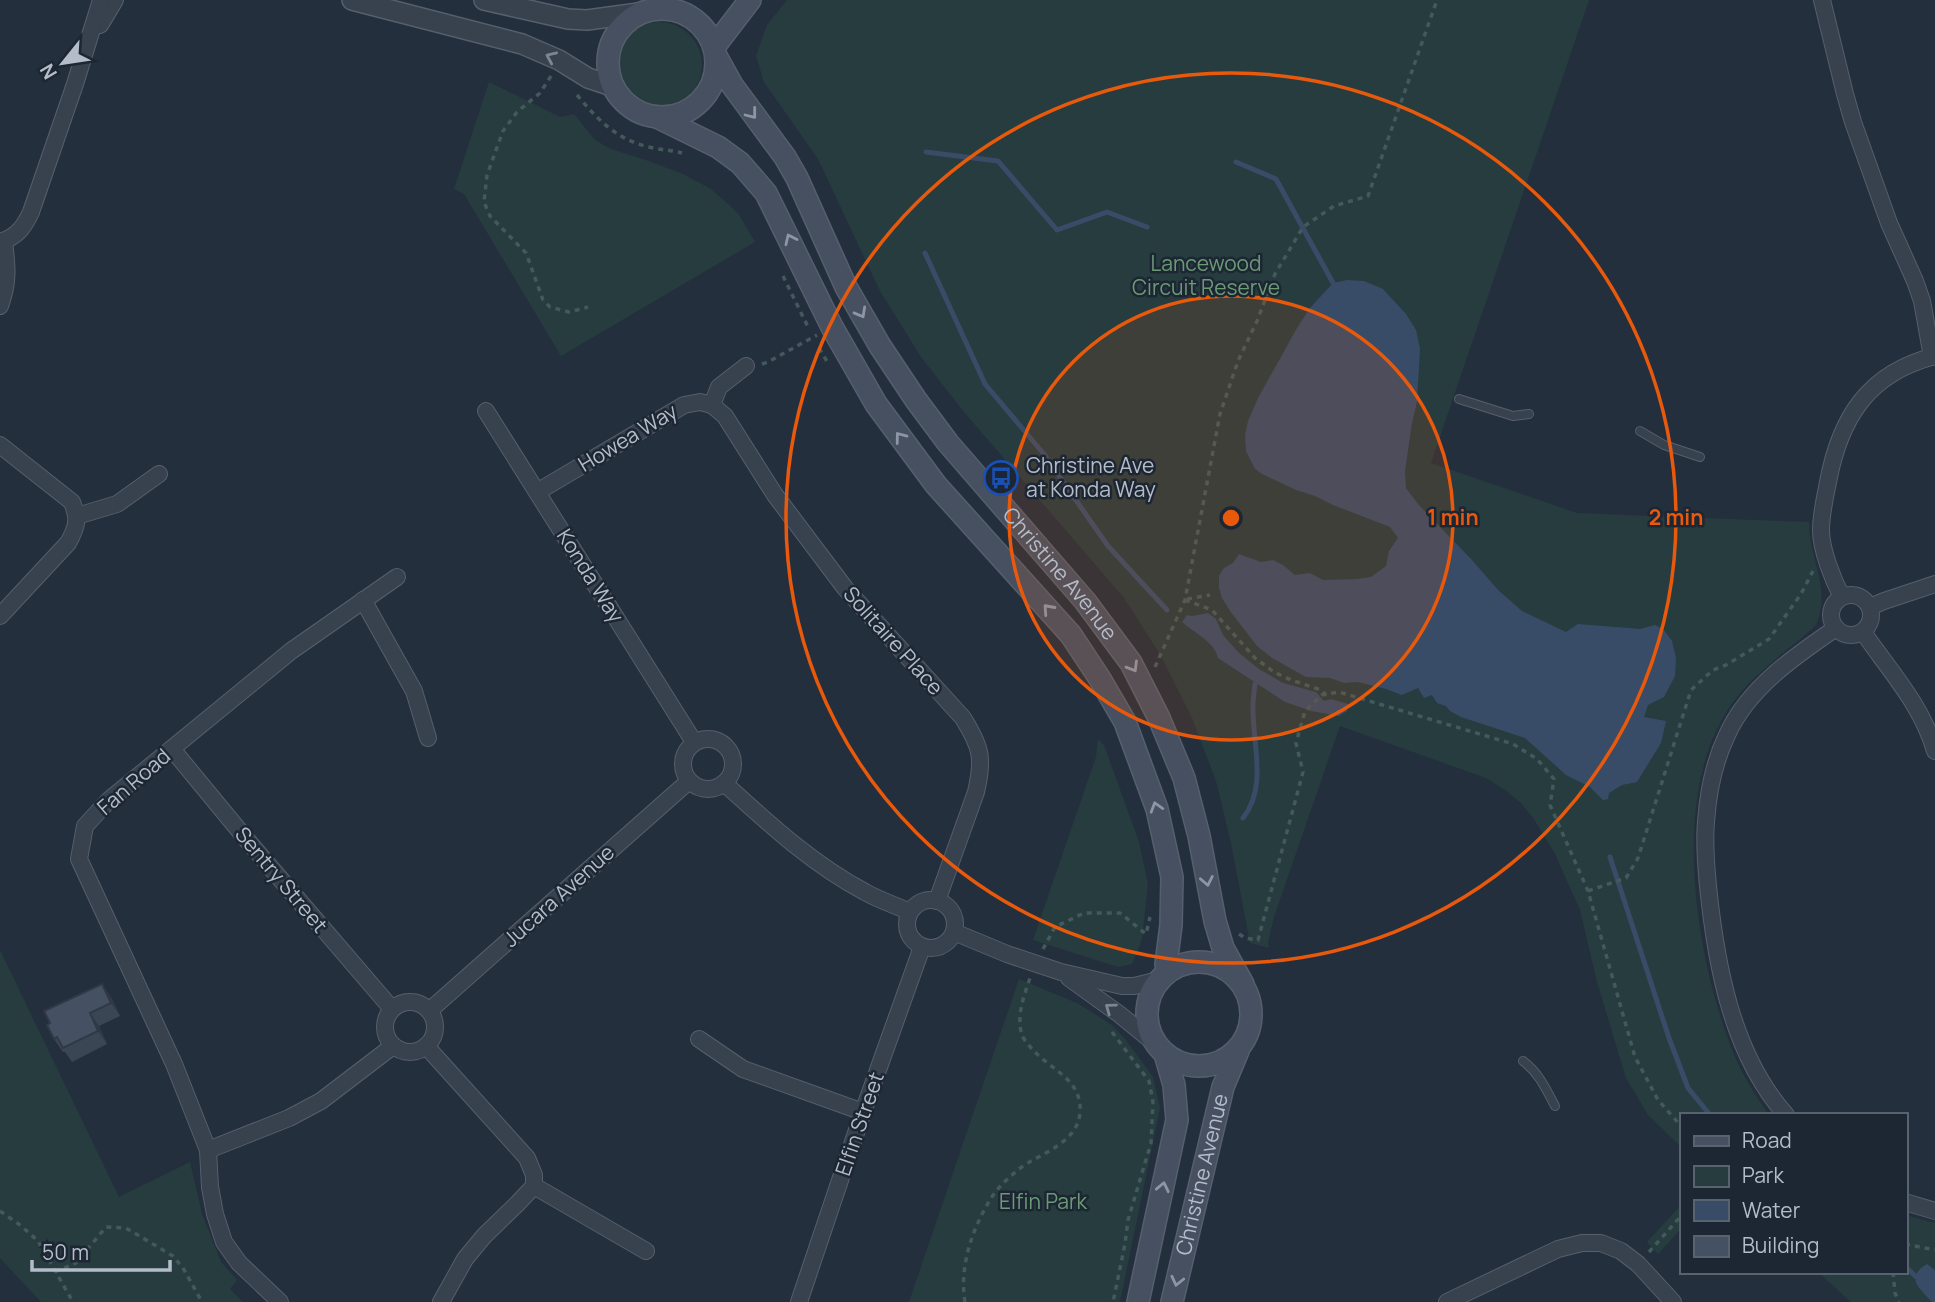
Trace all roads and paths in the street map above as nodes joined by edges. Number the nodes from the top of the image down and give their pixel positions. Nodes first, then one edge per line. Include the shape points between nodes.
1 (101, 0) edge
2 (114, 0) edge
3 (352, 0) edge
4 (484, 0) edge
5 (750, 0) edge
6 (1437, 0) edge
7 (1822, 0) edge
8 (672, 4) edge
9 (639, 13) junction
10 (85, 52) junction
11 (715, 52) junction
12 (550, 76) dead end
13 (612, 86) junction
14 (656, 117) junction
15 (2, 242) edge
16 (0, 306) edge
17 (588, 307) dead end
18 (832, 327) junction
19 (1934, 356) edge
20 (746, 366) joint
21 (1458, 399) dead end
22 (712, 405) junction
23 (486, 411) dead end
24 (1529, 414) dead end
25 (1640, 431) dead end
26 (0, 444) edge
27 (1700, 457) dead end
28 (159, 474) dead end
29 (537, 492) junction
30 (77, 516) junction
31 (1828, 562) junction
32 (397, 577) dead end
33 (1935, 584) edge
34 (1210, 595) dead end
35 (1842, 597) junction
36 (363, 600) junction
37 (1185, 600) junction
38 (1870, 607) junction
39 (0, 616) edge
40 (1836, 628) junction
41 (1863, 632) junction
42 (1147, 692) junction
43 (1324, 695) junction
44 (428, 738) dead end
45 (694, 742) junction
46 (172, 750) junction
47 (1935, 751) edge
48 (689, 781) junction
49 (724, 783) junction
50 (1588, 891) junction
51 (937, 901) junction
52 (910, 912) junction
53 (1149, 925) dead end
54 (1235, 927) dead end
55 (954, 932) junction
56 (922, 947) junction
57 (1035, 964) junction
58 (1061, 972) junction
59 (1163, 975) junction
60 (1243, 984) junction
61 (392, 1009) junction
62 (429, 1011) junction
63 (1106, 1025) dead end
64 (699, 1038) dead end
65 (393, 1046) junction
66 (426, 1046) junction
67 (1238, 1049) junction
68 (1161, 1050) junction
69 (1523, 1061) dead end
70 (1555, 1106) dead end
71 (863, 1112) junction
72 (1784, 1113) edge
73 (1680, 1125) edge
74 (208, 1150) junction
75 (534, 1185) junction
76 (1907, 1203) edge
77 (0, 1211) edge
78 (1935, 1211) edge
79 (1680, 1217) edge
80 (1907, 1244) edge
81 (1935, 1250) edge
82 (646, 1251) dead end
83 (1638, 1264) junction
84 (55, 1272) junction
85 (1893, 1274) edge
86 (73, 1302) edge
87 (202, 1302) edge
88 (281, 1302) edge
89 (441, 1302) edge
90 (799, 1302) edge
91 (965, 1302) edge
92 (1113, 1302) edge
93 (1139, 1302) edge
94 (1172, 1302) edge
95 (1447, 1302) edge
96 (1673, 1302) edge
97 (1899, 1302) edge

1 - 10 street
2 - 10 street
13 -> 3 street via 522,44
4 - 9 street via 568,19
5 - 11 main road
6 - 37 path via 1368,197 1334,206 1303,227 1275,274 1238,361 1220,414
7 - 19 street via 1844,94 1879,197 1922,301
8 - 9 main road
8 - 11 main road via 707,32
9 - 13 main road via 625,22 608,52
10 - 15 street via 24,226
11 - 14 main road via 715,73 701,101 673,117
11 -> 42 main road, Christine Avenue via 732,85 785,157 846,287 916,400 947,443 1102,621
12 - 17 path via 503,131 487,175 484,202 490,216 526,253 543,300 569,312
13 - 14 main road via 638,112
18 -> 14 main road, Christine Avenue via 766,193 740,163 718,147
15 - 16 street via 8,274
18 - 20 path via 768,362
59 -> 18 main road, Christine Avenue via 1172,877 1157,809 1125,722 1071,635 936,485 876,404
19 - 31 street via 1907,364 1882,379 1853,411 1831,466 1824,506 1821,533
20 - 22 street via 719,387
21 - 24 lane via 1513,416
22 - 29 street, Howea Way via 684,405
22 - 51 street, Solitaire Place via 725,416 775,495 845,588 963,718 974,736 981,756 976,792
23 - 29 street, Konda Way
25 - 27 lane
26 - 30 street via 72,502
28 - 30 street via 117,504
29 - 45 street, Konda Way
30 - 39 street via 68,543
31 - 35 street
31 - 50 path via 1815,567 1769,639 1713,670 1691,690 1638,858 1626,878
32 - 36 street, Fan Road
33 - 38 street
34 - 37 path
35 - 38 street via 1856,595
35 - 40 street via 1831,611
36 - 44 street via 414,691
36 - 46 street, Fan Road via 290,652
37 - 42 path
37 - 43 path via 1212,610 1255,658 1274,671
38 - 41 street via 1871,622
40 - 41 street via 1849,635
40 - 72 street via 1760,687 1728,733 1709,793 1707,867 1717,953 1741,1039 1756,1072
41 - 47 street via 1914,704
42 -> 60 main road, Christine Avenue via 1184,778 1214,921
43 - 50 path via 1339,692 1513,744 1536,759 1554,779 1550,805
43 - 54 path via 1305,710 1296,743 1303,772 1258,940 1241,936
45 - 48 street via 683,760
45 - 49 street via 710,738 730,752 732,769
46 - 61 street, Sentry Street
46 - 74 street, Fan Road via 109,800 85,826 79,859 174,1064
48 - 49 street via 710,789
48 - 62 street, Jucara Avenue
49 - 52 street via 826,869
50 - 73 path via 1635,1057 1658,1100
51 - 52 street via 922,902
51 - 55 street via 954,916
52 - 56 street via 908,932
53 - 57 path via 1146,934 1120,913 1084,913 1055,927
55 - 56 street via 938,948
55 - 57 street
56 - 71 street, Elfin Street
57 - 58 street
57 - 91 path via 1020,1006 1022,1037 1079,1094 1078,1122 1073,1132 1022,1167 990,1199 963,1269
58 - 59 street via 1122,986
68 -> 58 street
59 - 60 main road via 1183,963 1200,961 1231,972
59 - 68 main road via 1146,1012 1149,1030
60 - 67 main road via 1252,1010 1250,1028
61 - 62 street via 407,1002
61 - 65 street via 385,1032
62 - 66 street via 434,1033
63 - 92 path via 1149,1081 1153,1102 1151,1143 1128,1220
64 - 71 street via 743,1069
65 - 66 street via 413,1052
65 - 74 street via 321,1101
66 - 75 street via 527,1158
67 - 68 main road via 1226,1060 1195,1067 1179,1063
67 -> 94 main road, Christine Avenue via 1223,1087
93 -> 68 main road, Christine Avenue via 1177,1120 1174,1085
69 - 70 lane via 1540,1077
71 - 90 street, Elfin Street
74 - 88 street, Fan Road via 210,1187 225,1242 239,1263
75 - 82 street
75 - 89 street via 465,1259
76 - 78 street
77 - 84 path via 38,1241
79 - 83 path
80 - 81 path
83 - 95 street via 1601,1243 1582,1243 1558,1249
83 - 96 street
84 - 86 path
84 - 87 path via 76,1263 106,1227 125,1228 173,1256
85 - 97 path

